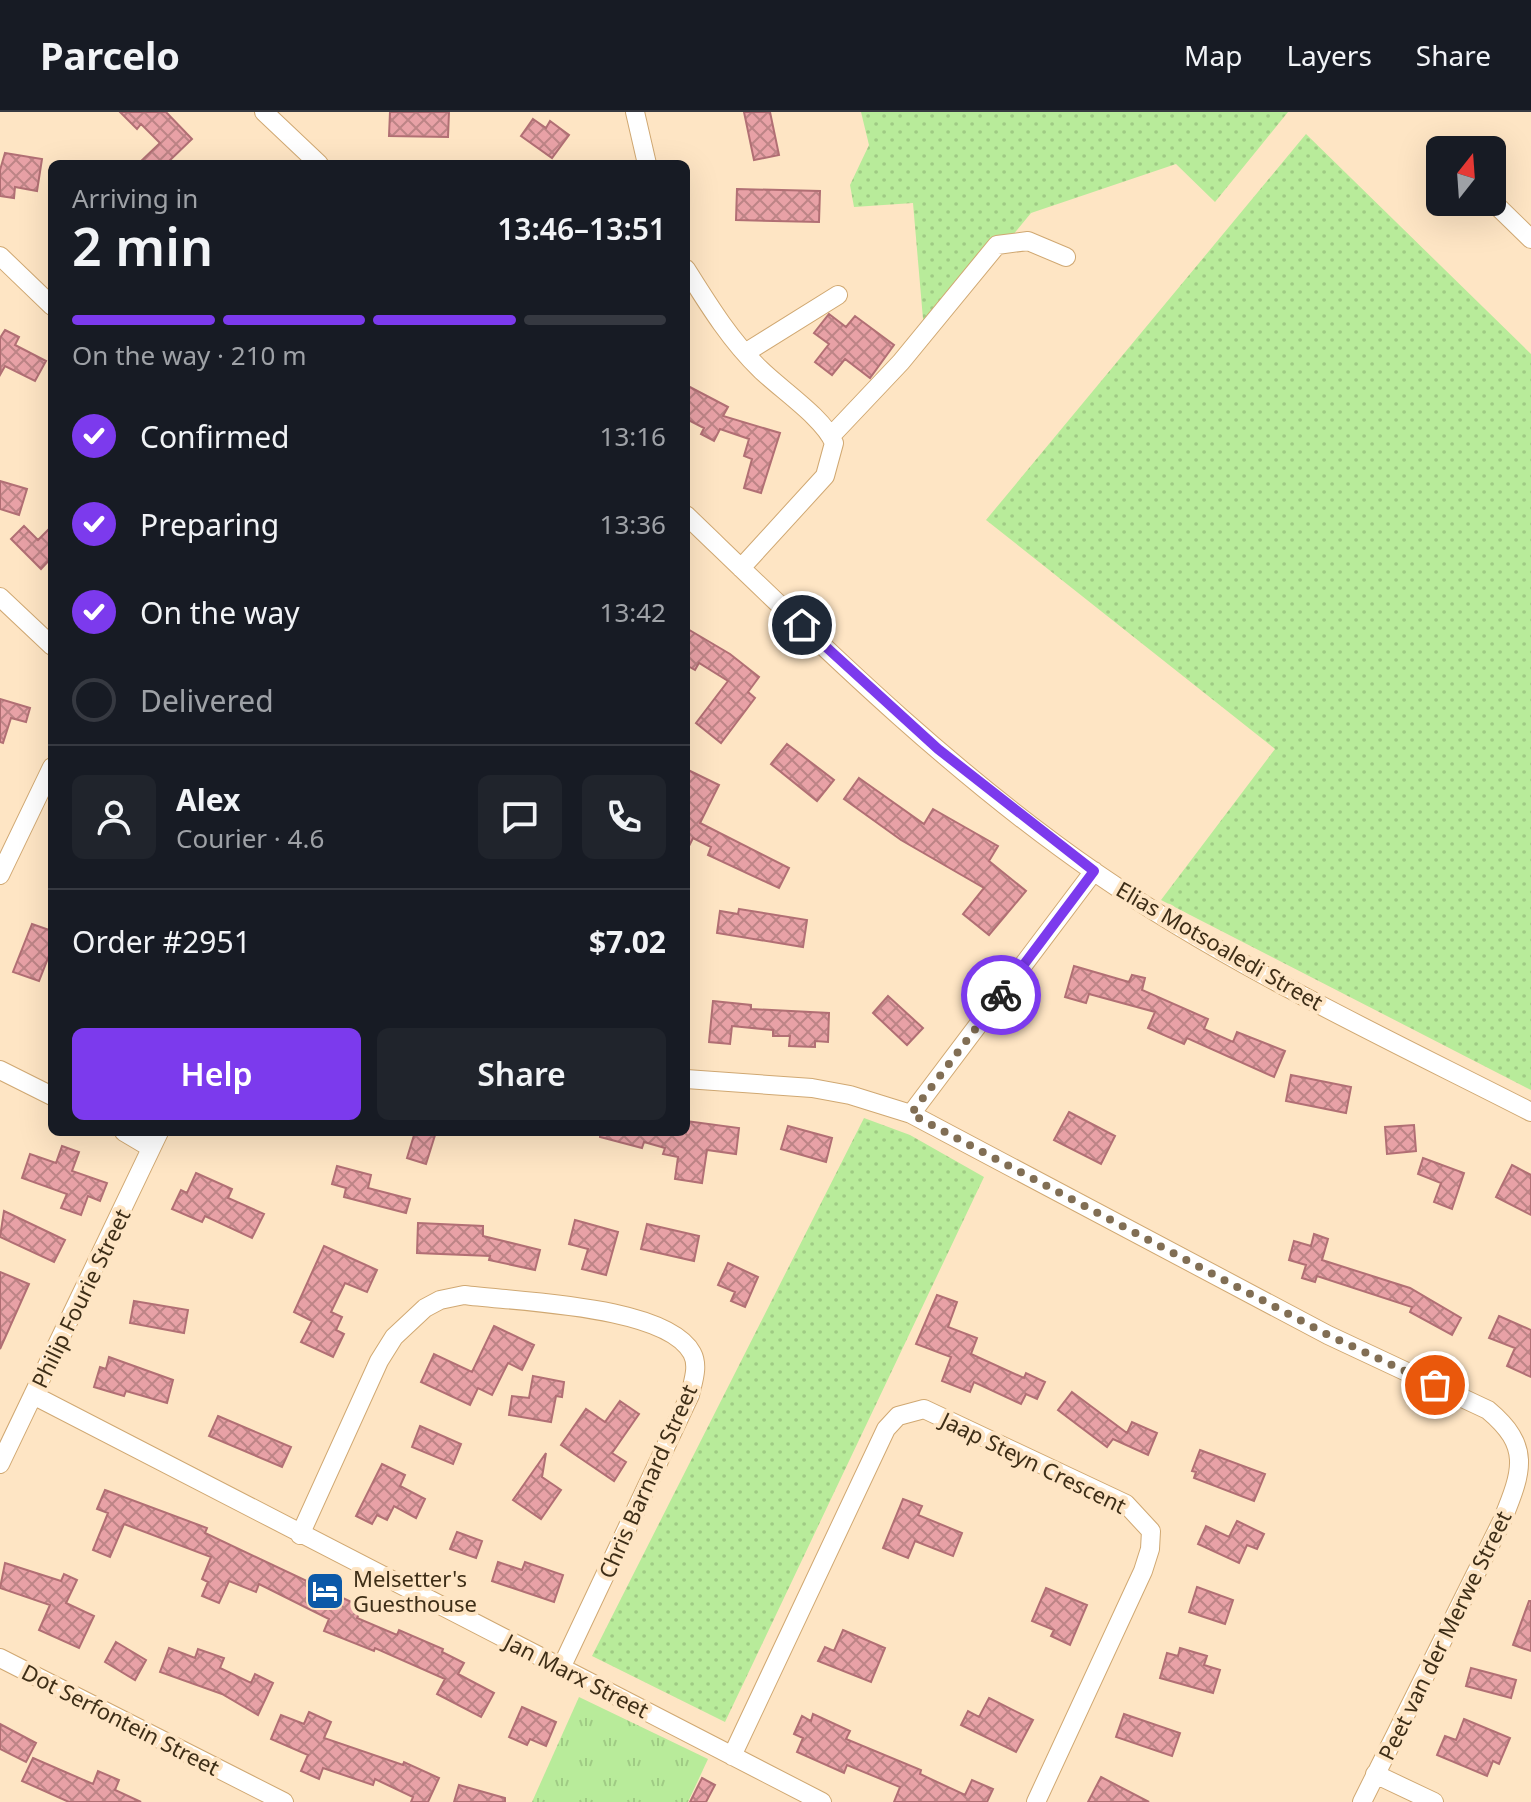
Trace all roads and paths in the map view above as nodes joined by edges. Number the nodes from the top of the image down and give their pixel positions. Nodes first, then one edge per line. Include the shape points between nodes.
1 (264, 112) edge
2 (635, 112) edge
3 (315, 160) edge
4 (646, 160) edge
5 (1506, 215) edge
6 (1531, 239) edge
7 (0, 256) edge
8 (1066, 257) dead end
9 (690, 275) edge
10 (838, 295) dead end
11 (48, 302) edge
12 (745, 353) junction
13 (831, 436) junction
14 (690, 519) edge
15 (741, 568) junction
16 (0, 597) edge
17 (48, 642) edge
18 (48, 775) edge
19 (1, 871) edge
20 (1094, 871) junction
21 (0, 1070) edge
22 (690, 1079) edge
23 (48, 1094) edge
24 (1531, 1112) edge
25 (911, 1114) junction
26 (155, 1140) edge
27 (33, 1395) junction
28 (0, 1464) edge
29 (300, 1535) junction
30 (0, 1658) edge
31 (562, 1666) junction
32 (732, 1756) junction
33 (1375, 1774) junction
34 (284, 1802) edge
35 (822, 1802) edge
36 (1036, 1802) edge
37 (1362, 1802) edge
38 (1434, 1802) edge

1 - 3 street
2 - 4 street
5 - 6 street
7 - 11 street
8 - 13 street via 1028,241 997,245 901,362
9 - 12 street
10 - 12 street
12 - 13 street
13 - 15 street via 834,452 825,476
14 - 15 street, Elias Motsoaledi Street
15 - 20 street, Elias Motsoaledi Street via 893,711
16 - 17 street
18 - 19 street
20 - 24 street, Elias Motsoaledi Street via 1264,975
20 - 25 street
21 - 23 street
22 - 25 street, Peet van der Merwe Street via 812,1088
25 - 33 street, Peet van der Merwe Street via 1328,1335 1488,1410 1520,1437 1520,1476 1502,1521
26 - 27 street, Philip Fourie Street
27 - 28 street, Philip Fourie Street
27 - 29 street, Jan Marx Street
29 - 31 street, Jan Marx Street
29 - 31 street, Chris Barnard Street via 379,1361 408,1320 425,1308 464,1295 630,1315 669,1330 694,1355 697,1368 690,1395
30 - 34 street, Dot Serfontein Street
31 - 32 street, Jan Marx Street
32 - 35 street, Jan Marx Street
32 - 36 street, Jaap Steyn Crescent via 886,1429 898,1416 924,1409 1126,1504 1151,1531 1143,1571
33 - 37 street, Peet van der Merwe Street
33 - 38 street

